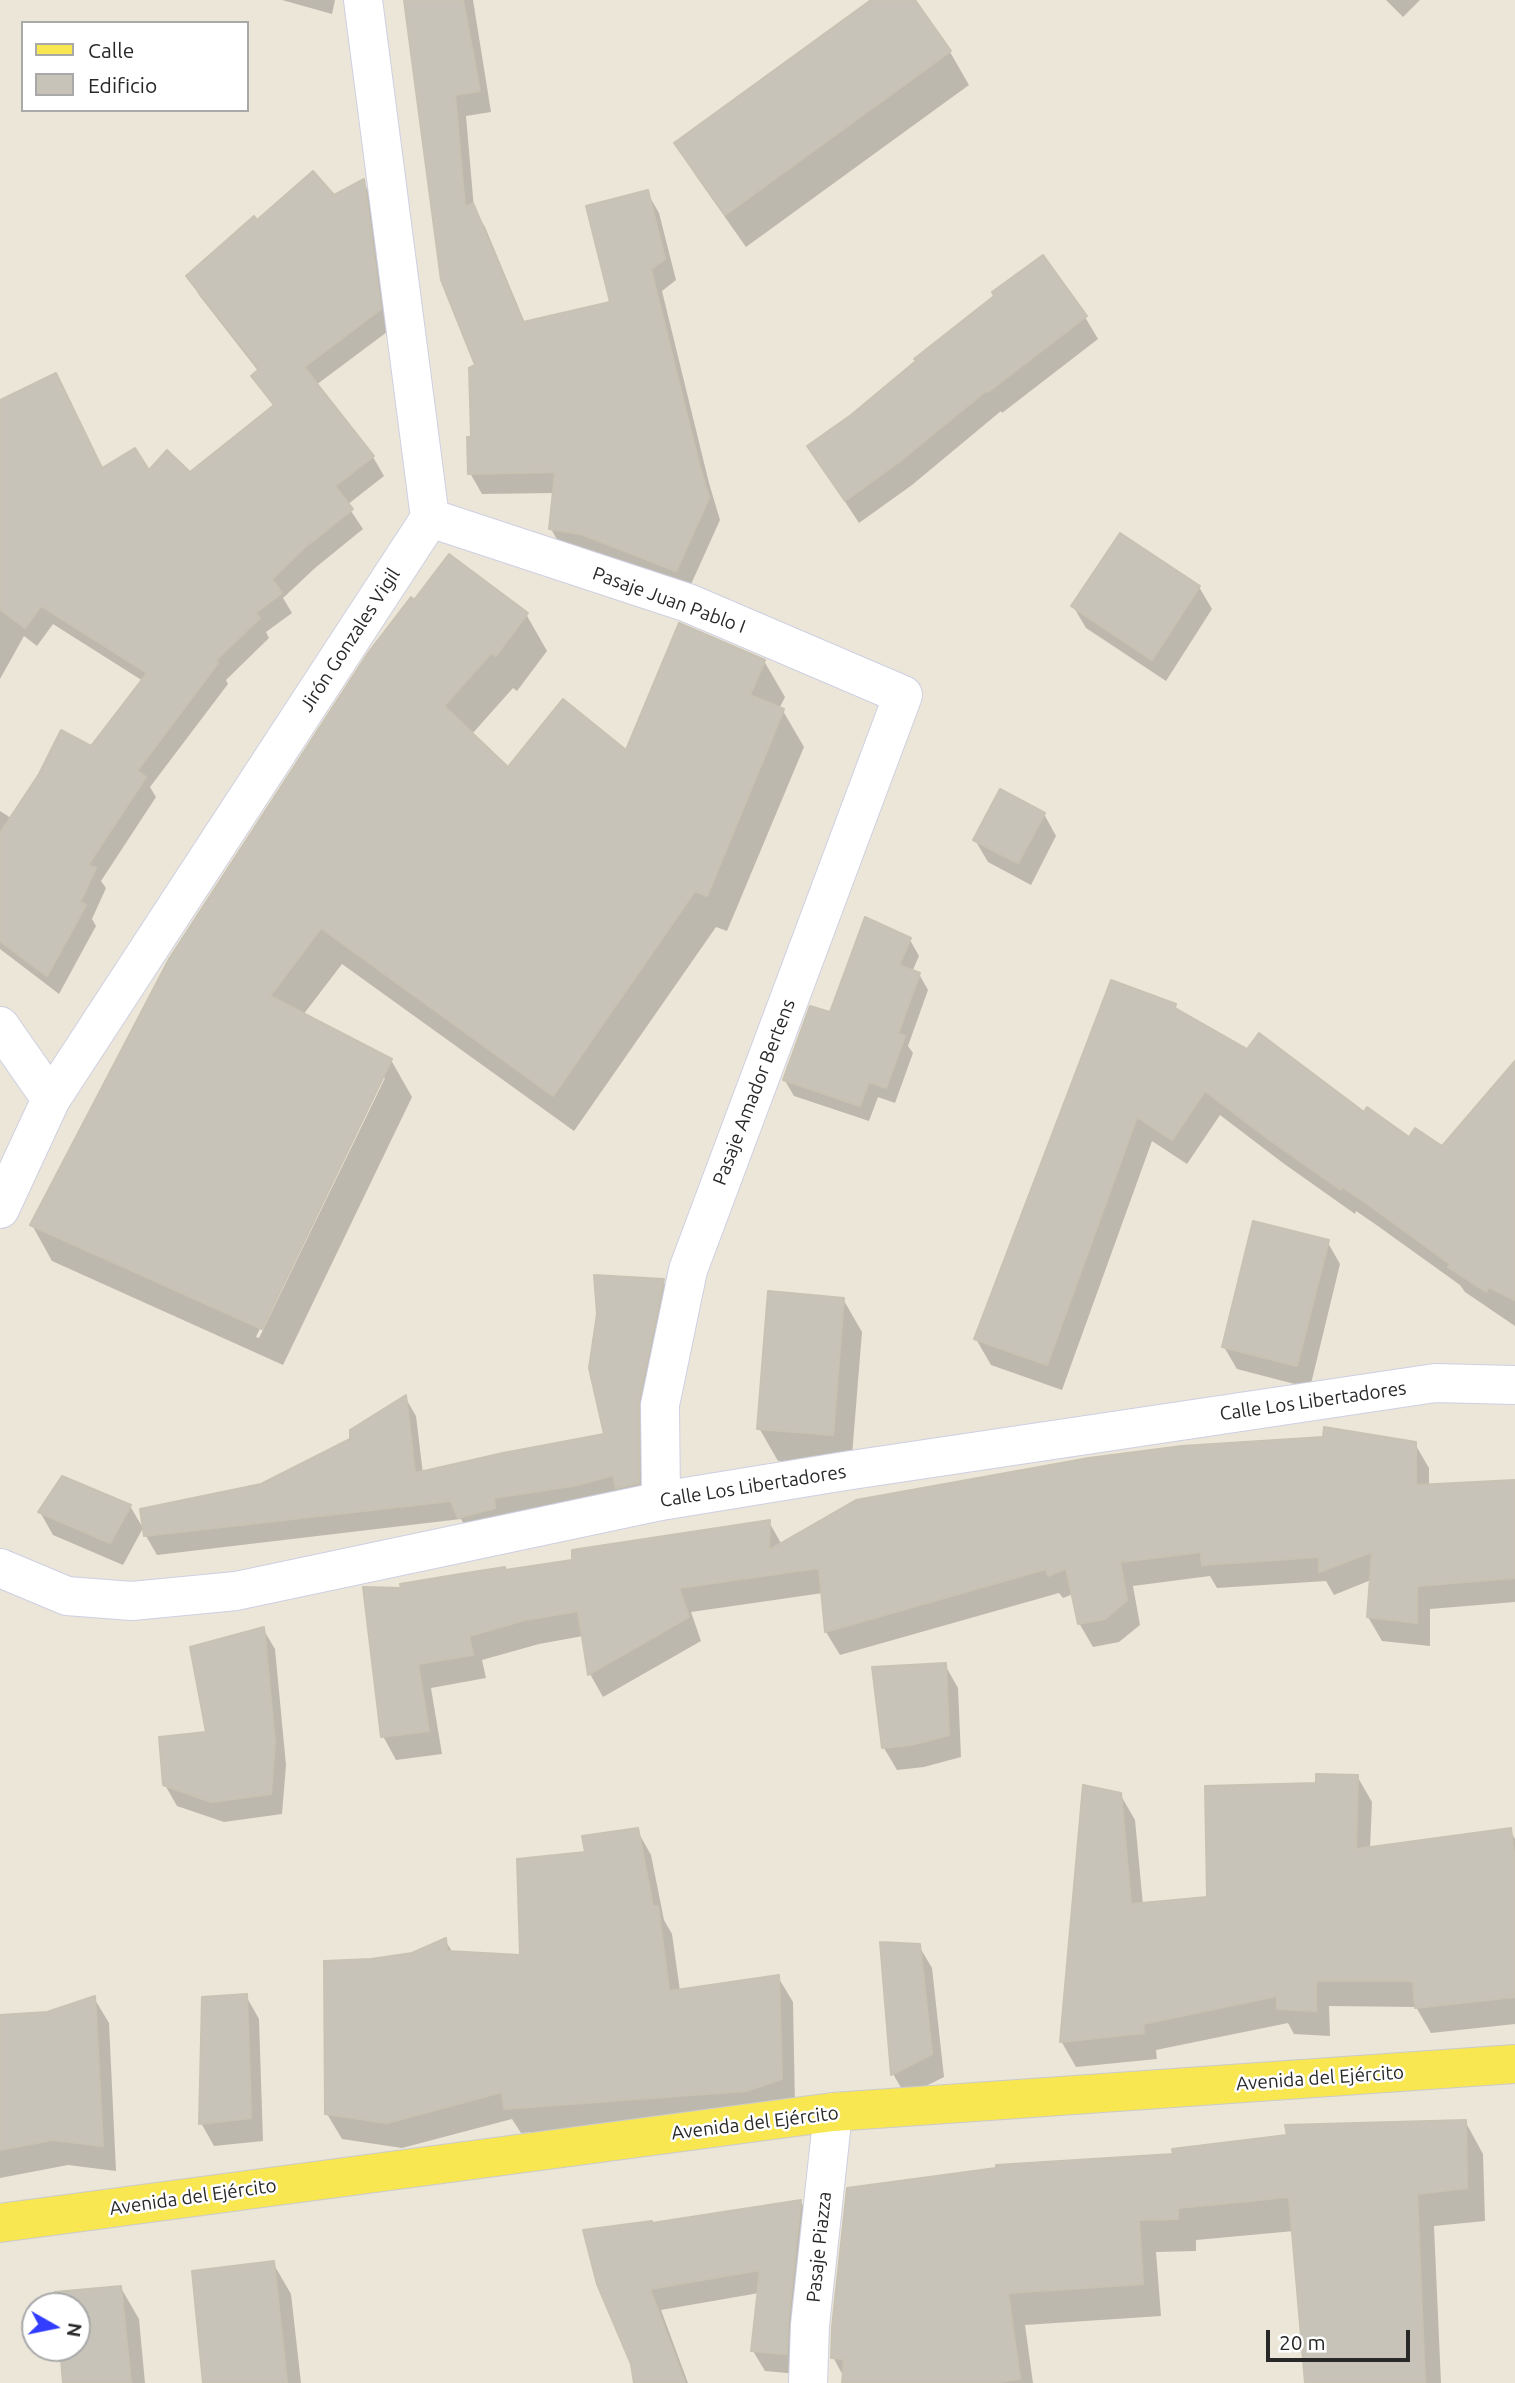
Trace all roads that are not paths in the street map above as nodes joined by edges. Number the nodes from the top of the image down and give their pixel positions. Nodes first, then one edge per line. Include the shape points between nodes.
1 (363, 0) edge
2 (430, 518) junction
3 (903, 695) joint
4 (0, 1026) edge
5 (51, 1099) junction
6 (0, 1209) edge
7 (1515, 1385) edge
8 (661, 1501) junction
9 (0, 1567) edge
10 (1515, 2064) edge
11 (833, 2112) junction
12 (0, 2222) edge
13 (808, 2383) edge

1 - 2 street
2 - 3 street, Pasaje Juan Pablo I via 688,603
2 - 5 street, Jirón Gonzales Vigil
3 - 8 street, Pasaje Amador Bertens via 688,1269 660,1405
4 - 5 street
5 - 6 street, Jirón Gonzales Vigil
7 - 8 street, Calle Los Libertadores via 1435,1383
8 - 9 street, Calle Los Libertadores via 236,1591 132,1601 67,1596
10 - 11 main road, Avenida del Ejército
11 - 12 main road, Avenida del Ejército
11 - 13 street, Pasaje Piazza

